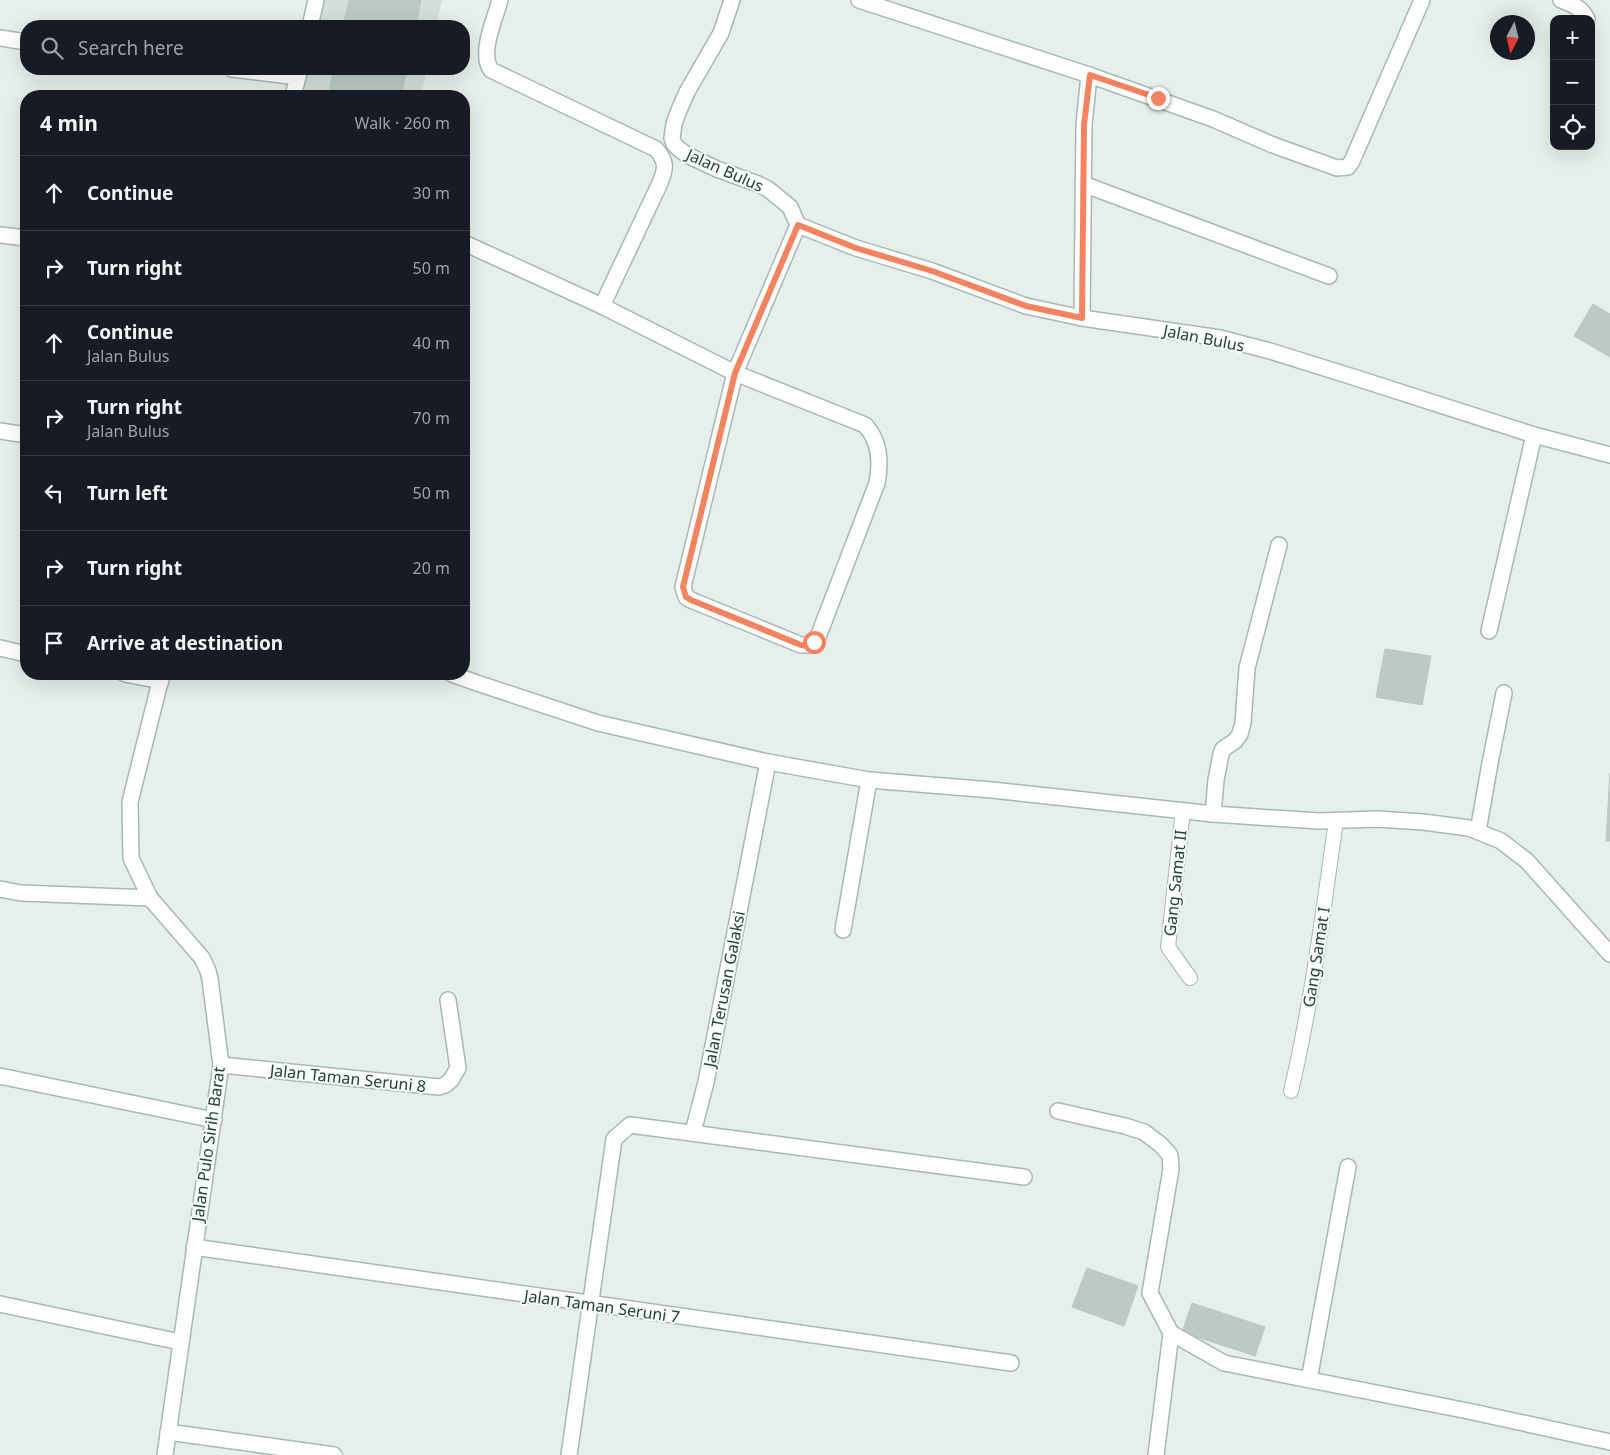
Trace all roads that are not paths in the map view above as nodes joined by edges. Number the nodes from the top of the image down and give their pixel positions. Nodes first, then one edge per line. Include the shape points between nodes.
1 (316, 0) edge
2 (500, 0) edge
3 (732, 0) edge
4 (859, 0) edge
5 (1422, 0) edge
6 (1561, 0) edge
7 (1585, 15) edge
8 (311, 20) edge
9 (0, 38) edge
10 (20, 41) edge
11 (298, 75) edge
12 (1090, 75) junction
13 (295, 90) edge
14 (1083, 184) junction
15 (798, 225) junction
16 (0, 235) edge
17 (20, 237) edge
18 (470, 246) edge
19 (1329, 276) dead end
20 (602, 306) junction
21 (1082, 318) junction
22 (735, 373) junction
23 (0, 431) edge
24 (20, 434) edge
25 (1534, 435) junction
26 (1610, 455) edge
27 (1279, 545) dead end
28 (1489, 631) dead end
29 (0, 648) edge
30 (20, 653) edge
31 (161, 680) edge
32 (469, 680) edge
33 (1504, 693) dead end
34 (768, 762) junction
35 (869, 780) junction
36 (1183, 811) junction
37 (1213, 814) junction
38 (1336, 821) junction
39 (1478, 831) junction
40 (0, 889) edge
41 (150, 898) junction
42 (843, 930) dead end
43 (1610, 954) edge
44 (1190, 978) dead end
45 (448, 1000) dead end
46 (221, 1065) junction
47 (0, 1076) edge
48 (1291, 1091) dead end
49 (1058, 1111) dead end
50 (214, 1120) junction
51 (693, 1132) junction
52 (1348, 1167) dead end
53 (1024, 1177) dead end
54 (194, 1247) junction
55 (0, 1304) edge
56 (590, 1304) junction
57 (1171, 1333) junction
58 (180, 1342) junction
59 (1011, 1364) dead end
60 (1310, 1380) junction
61 (168, 1432) junction
62 (1610, 1442) edge
63 (165, 1455) edge
64 (334, 1455) edge
65 (569, 1455) edge
66 (1156, 1455) edge

1 - 8 street
2 - 20 street via 486,49 486,61 491,70 656,149 664,162 660,183
3 - 15 street, Jalan Bulus via 721,33 683,101 672,138 687,155 768,189 790,207
4 - 12 street
5 - 12 street via 1348,167 1338,168 1282,149 1213,119
6 - 7 street
9 - 10 street
11 - 13 street
12 - 14 street via 1084,125
14 - 19 street
14 - 21 street
15 - 21 street, Jalan Bulus via 1026,306
15 - 22 street
16 - 17 street
18 - 20 street
20 - 22 street
21 - 25 street, Jalan Bulus via 1220,338
22 - 22 street via 865,425 878,452 877,483 818,637 808,646 691,600 686,597 683,587
23 - 24 street
25 - 26 street, Jalan Bulus
25 - 28 street
27 - 37 street via 1247,668 1243,723 1240,734 1221,754
29 - 30 street
31 - 41 street, Jalan Pulo Sirih Barat via 130,802 131,858
32 - 34 street via 598,723
33 - 39 street
34 - 35 street
34 - 51 street, Jalan Terusan Galaksi via 706,1082
35 - 36 street
35 - 42 street
36 - 37 street
36 - 44 lane, Gang Samat II via 1168,947
37 - 38 street
38 - 39 street via 1423,822
38 - 48 lane, Gang Samat I via 1303,1042
39 - 43 street via 1501,841 1528,861
40 - 41 street via 20,893
41 - 46 street, Jalan Pulo Sirih Barat via 205,964 210,979
45 - 46 street, Jalan Taman Seruni 8 via 458,1068 446,1085 439,1087
46 - 50 street, Jalan Pulo Sirih Barat
47 - 50 street
49 - 57 street via 1144,1132 1170,1155 1171,1169 1150,1293
50 - 54 street, Jalan Pulo Sirih Barat
51 - 53 street
51 - 56 street via 630,1125 614,1139
52 - 60 street
54 - 56 street, Jalan Taman Seruni 7
54 - 58 street, Jalan Pulo Sirih Barat
55 - 58 street
56 - 59 street, Jalan Taman Seruni 7
56 - 65 street
57 - 60 street via 1224,1363
57 - 66 street
58 - 61 street, Jalan Pulo Sirih Barat
60 - 62 street via 1468,1410
61 - 63 street, Jalan Pulo Sirih Barat
61 - 64 street

